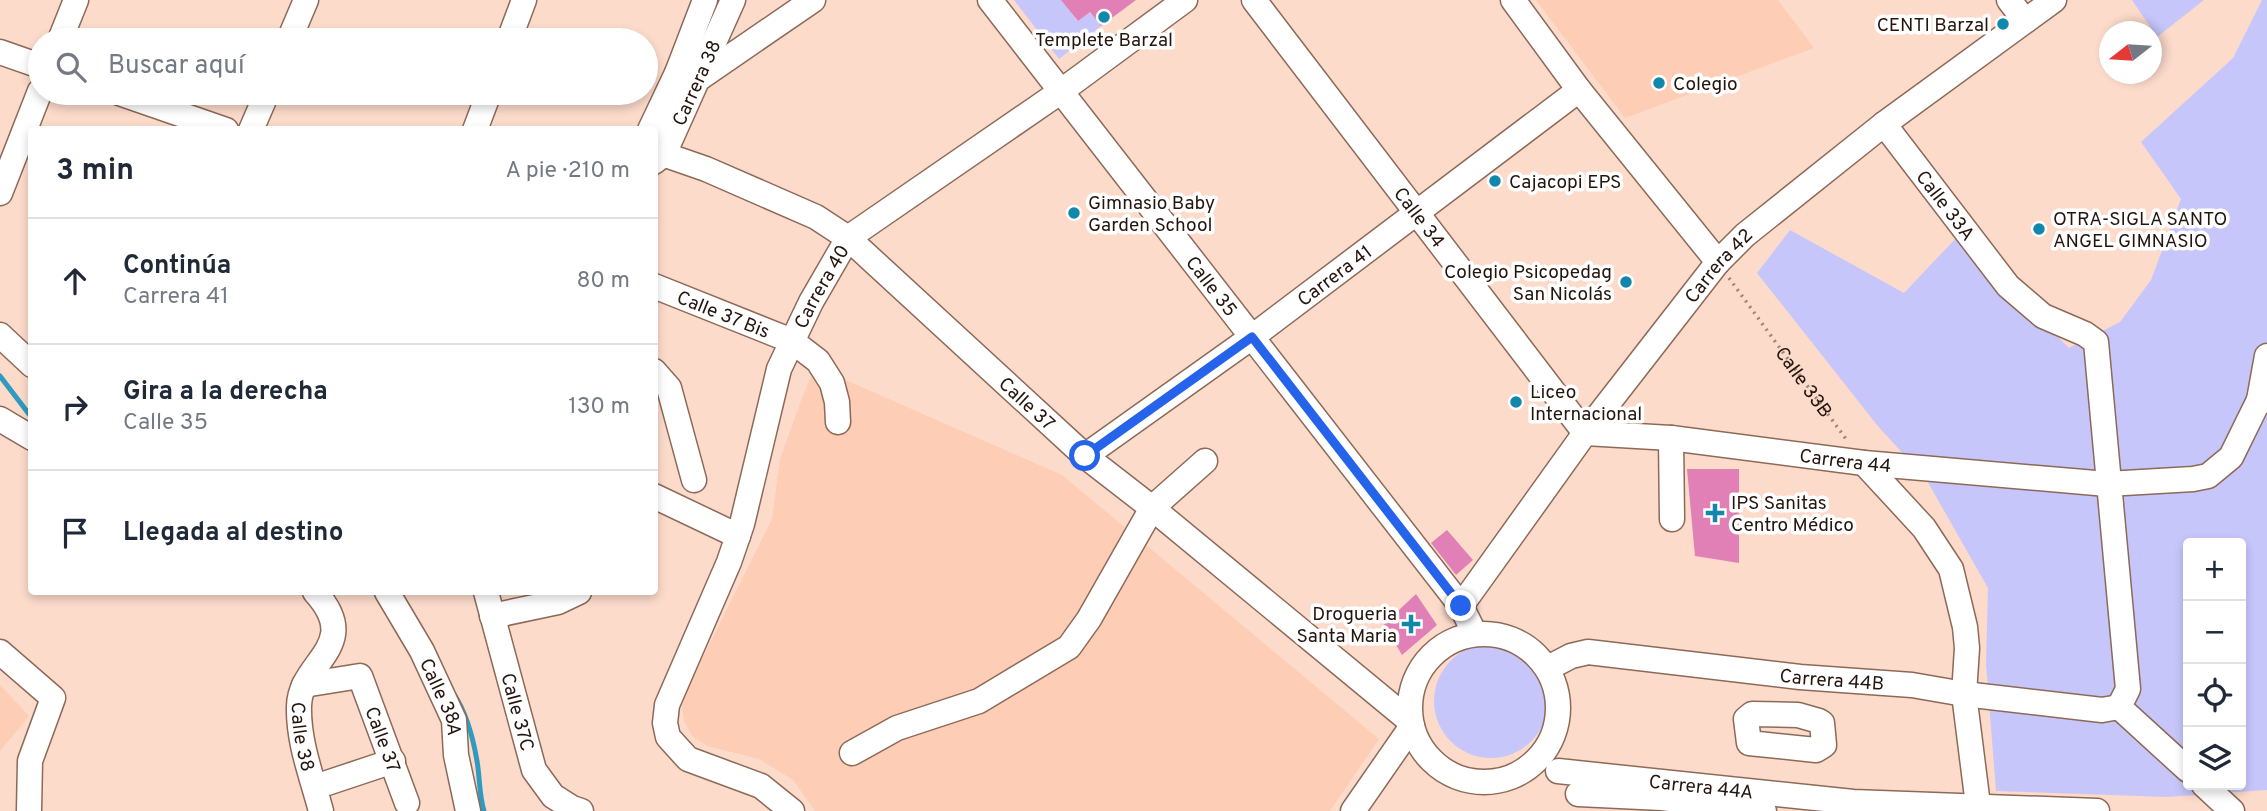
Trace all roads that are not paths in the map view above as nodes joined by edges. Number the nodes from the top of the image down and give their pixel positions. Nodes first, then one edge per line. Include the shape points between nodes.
1 (76, 0) edge
2 (306, 0) edge
3 (524, 0) edge
4 (705, 0) edge
5 (733, 0) edge
6 (813, 0) edge
7 (990, 0) edge
8 (1185, 0) edge
9 (1254, 0) edge
10 (1513, 0) edge
11 (2009, 0) edge
12 (2054, 0) edge
13 (2025, 21) junction
14 (65, 28) edge
15 (294, 28) edge
16 (514, 28) edge
17 (0, 52) edge
18 (28, 62) edge
19 (688, 76) junction
20 (1579, 90) junction
21 (1060, 92) junction
22 (35, 105) edge
23 (153, 105) edge
24 (262, 105) edge
25 (484, 105) edge
26 (1884, 124) junction
27 (214, 126) edge
28 (253, 126) edge
29 (477, 126) edge
30 (653, 126) edge
31 (658, 156) edge
32 (0, 193) edge
33 (1418, 214) junction
34 (848, 238) junction
35 (1718, 262) junction
36 (658, 288) edge
37 (0, 335) edge
38 (1252, 337) junction
39 (792, 341) junction
40 (2267, 356) edge
41 (28, 361) edge
42 (658, 376) edge
43 (2263, 400) edge
44 (0, 419) edge
45 (838, 422) dead end
46 (1585, 433) junction
47 (28, 436) edge
48 (1671, 438) junction
49 (1085, 456) junction
50 (1205, 461) dead end
51 (1864, 463) junction
52 (694, 480) dead end
53 (2107, 484) junction
54 (658, 499) edge
55 (1152, 508) junction
56 (1672, 519) dead end
57 (738, 536) junction
58 (317, 595) edge
59 (389, 595) edge
60 (487, 595) edge
61 (573, 595) edge
62 (1461, 606) junction
63 (492, 616) junction
64 (1475, 634) junction
65 (0, 652) edge
66 (1548, 668) junction
67 (1800, 677) junction
68 (304, 685) junction
69 (1964, 694) junction
70 (2119, 707) junction
71 (1798, 715) dead end
72 (1412, 728) junction
73 (852, 753) dead end
74 (393, 761) junction
75 (1548, 765) junction
76 (2183, 765) edge
77 (2209, 790) edge
78 (318, 799) edge
79 (407, 803) dead end
80 (1581, 803) edge
81 (1657, 805) edge
82 (1978, 805) junction
83 (29, 811) edge
84 (468, 811) edge
85 (581, 811) edge
86 (792, 811) edge
87 (1353, 811) edge
88 (1371, 811) edge
89 (1764, 811) edge
90 (2097, 811) edge
91 (2232, 811) edge

1 - 14 street
2 - 15 street
3 - 16 street
4 - 19 street, Carrera 38
5 - 19 street, Carrera 38
6 - 19 street
7 - 21 street, Calle 35
8 - 21 street, Carrera 40
9 - 33 street, Calle 34
10 - 20 street
11 - 13 street
12 - 13 street, Carrera 42
13 - 26 street, Carrera 42
17 - 18 street
19 - 30 street, Carrera 38
19 - 31 street, Carrera 38
20 - 33 street, Carrera 41
20 - 35 street
21 - 34 street, Carrera 40
21 - 38 street, Calle 35
22 - 32 street
23 - 27 street
24 - 28 street
25 - 29 street
26 - 35 street, Carrera 42 via 1745,235
26 - 53 street, Calle 33A via 2008,286 2043,316 2096,342
31 - 34 street, Calle 37 via 816,217
33 - 38 street, Carrera 41
33 - 46 street, Calle 34
34 - 39 street, Carrera 40
34 - 49 street, Calle 37
35 - 46 street, Carrera 42
36 - 39 street, Calle 37 Bis
37 - 41 street
38 - 49 street, Carrera 41
38 - 62 street, Calle 35
39 - 45 street, Calle 37 Bis via 818,361 832,383
39 - 57 street, Carrera 40 via 779,369
40 - 43 street, Carrera 44
42 - 52 street via 669,388
43 - 53 street, Carrera 44 via 2231,457 2208,476
44 - 47 street
46 - 48 street, Carrera 44
46 - 62 street, Carrera 42
48 - 51 street, Carrera 44
48 - 56 street
49 - 55 street, Calle 37
50 - 55 street
51 - 53 street, Carrera 44
51 - 69 street via 1924,528 1951,569 1965,627
53 - 70 street via 2128,689
54 - 57 street
55 - 72 street, Calle 37
55 - 73 street via 1069,647 979,701 897,728
57 - 86 street, Carrera 40 via 670,696 665,723 668,737 688,759 761,786
58 - 68 street, Calle 38 via 334,631 327,653
59 - 84 street, Calle 38A via 454,720
60 - 63 street, Calle 37C
61 - 63 street
62 - 64 street, Calle 35
63 - 85 street, Calle 37C via 534,770 553,796
64 - 66 street via 1498,634 1520,642
64 - 72 street via 1453,640 1426,660 1408,701
65 - 83 street via 53,698 30,761
66 - 67 street, Carrera 44B via 1588,652
66 - 75 street via 1558,714
67 - 69 street, Carrera 44B via 1912,685
67 - 71 street
68 - 74 street, Calle 37 via 360,676
68 - 78 street, Calle 38 via 299,698 302,746
69 - 70 street, Carrera 44B via 2102,710
69 - 82 street
70 - 76 street
72 - 75 street via 1438,767 1460,779 1484,783
72 - 87 street
72 - 88 street
74 - 78 street
74 - 79 street, Calle 37
75 - 80 street
75 - 82 street, Carrera 44A via 1853,802
77 - 91 street
80 - 81 street
81 - 89 street
82 - 90 street, Carrera 44A

